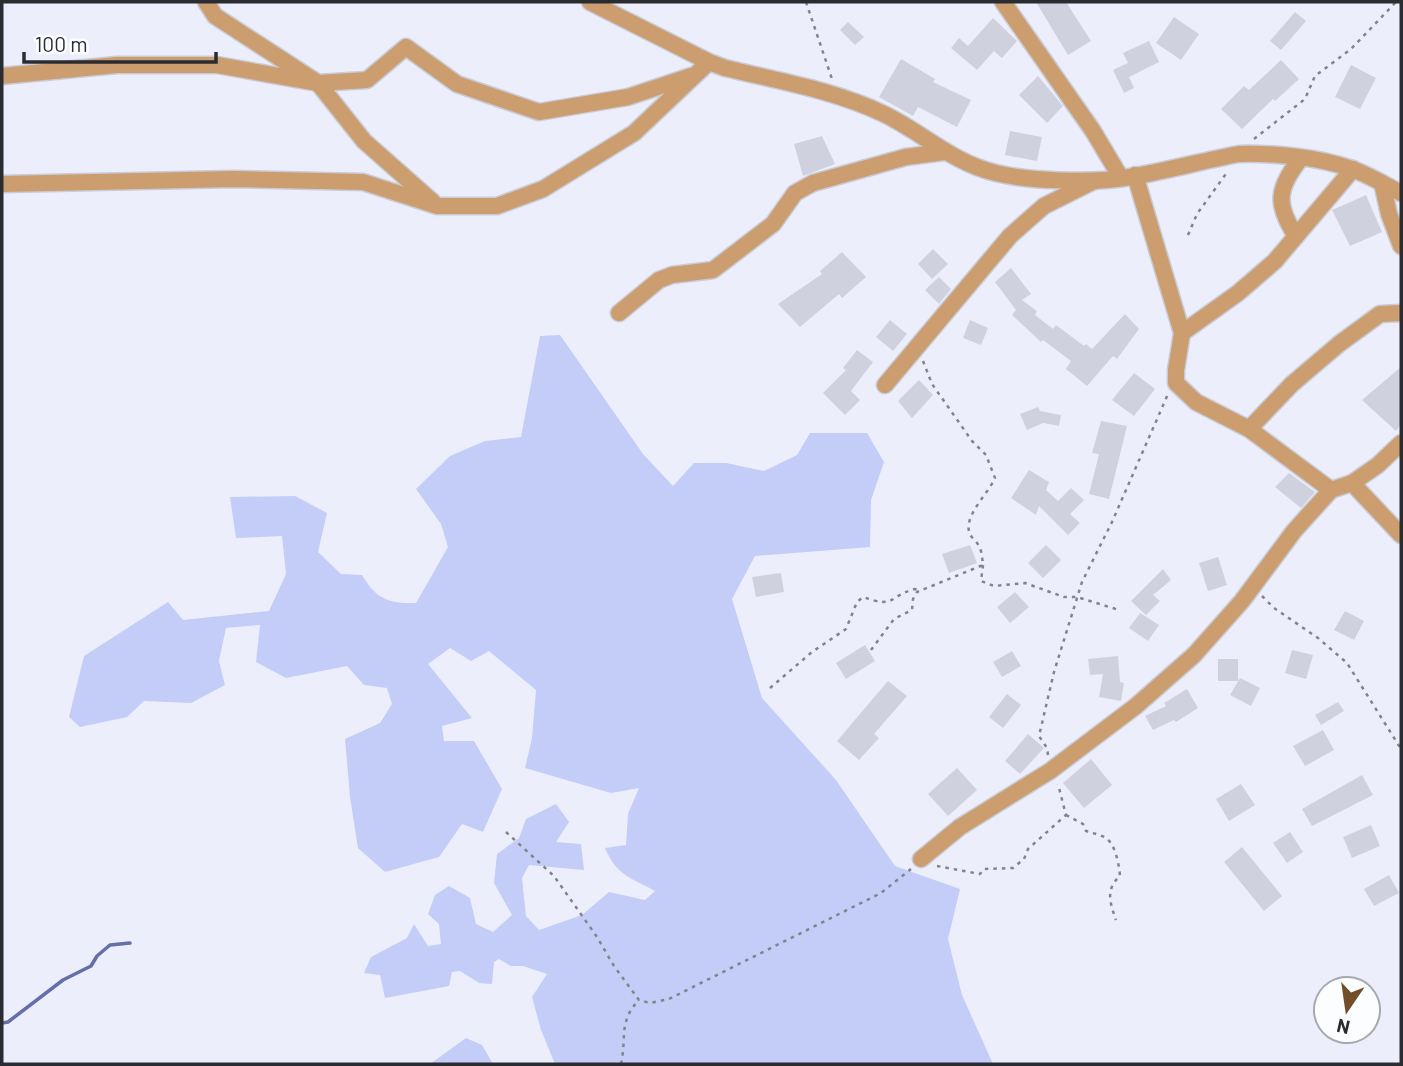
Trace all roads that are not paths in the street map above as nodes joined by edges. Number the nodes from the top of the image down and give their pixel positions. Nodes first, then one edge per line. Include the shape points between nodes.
1 (206, 2) edge
2 (590, 2) edge
3 (1003, 2) edge
4 (709, 62) junction
5 (696, 74) junction
6 (2, 76) edge
7 (318, 83) junction
8 (944, 152) junction
9 (1301, 158) junction
10 (1353, 169) junction
11 (1128, 177) junction
12 (1097, 179) junction
13 (1382, 183) junction
14 (2, 184) edge
15 (1401, 193) edge
16 (438, 206) junction
17 (1296, 236) junction
18 (1401, 246) edge
19 (619, 313) dead end
20 (1401, 313) edge
21 (1182, 333) junction
22 (885, 384) dead end
23 (1249, 429) junction
24 (1401, 443) edge
25 (1352, 483) junction
26 (1331, 490) junction
27 (1401, 535) edge
28 (920, 859) road end

1 - 7 street via 215,16
2 - 4 street
3 - 11 street
4 - 5 street
4 - 8 street via 838,95 884,114
5 - 7 street via 628,96 539,111 457,84 406,47 367,80
5 - 16 street via 634,133 543,189 497,206
6 - 7 street via 117,65 217,65
7 - 16 street via 364,141
8 - 12 street via 999,174
8 - 19 street via 906,158 800,189 774,224 713,270 659,280
9 - 10 street
9 - 11 street via 1239,154
9 - 17 street via 1288,174 1280,203
10 - 13 street
10 - 17 street
11 - 12 street
11 - 21 street
12 - 22 street via 1044,206 1010,236
13 - 15 street
13 - 18 street
14 - 16 street via 363,181
17 - 21 street via 1238,293
20 - 23 street via 1380,314 1339,344
21 - 23 street via 1176,383 1196,402
23 - 26 street
24 - 25 street
25 - 26 street
25 - 27 street
26 - 28 street via 1194,654 1136,706 1050,771 960,827

